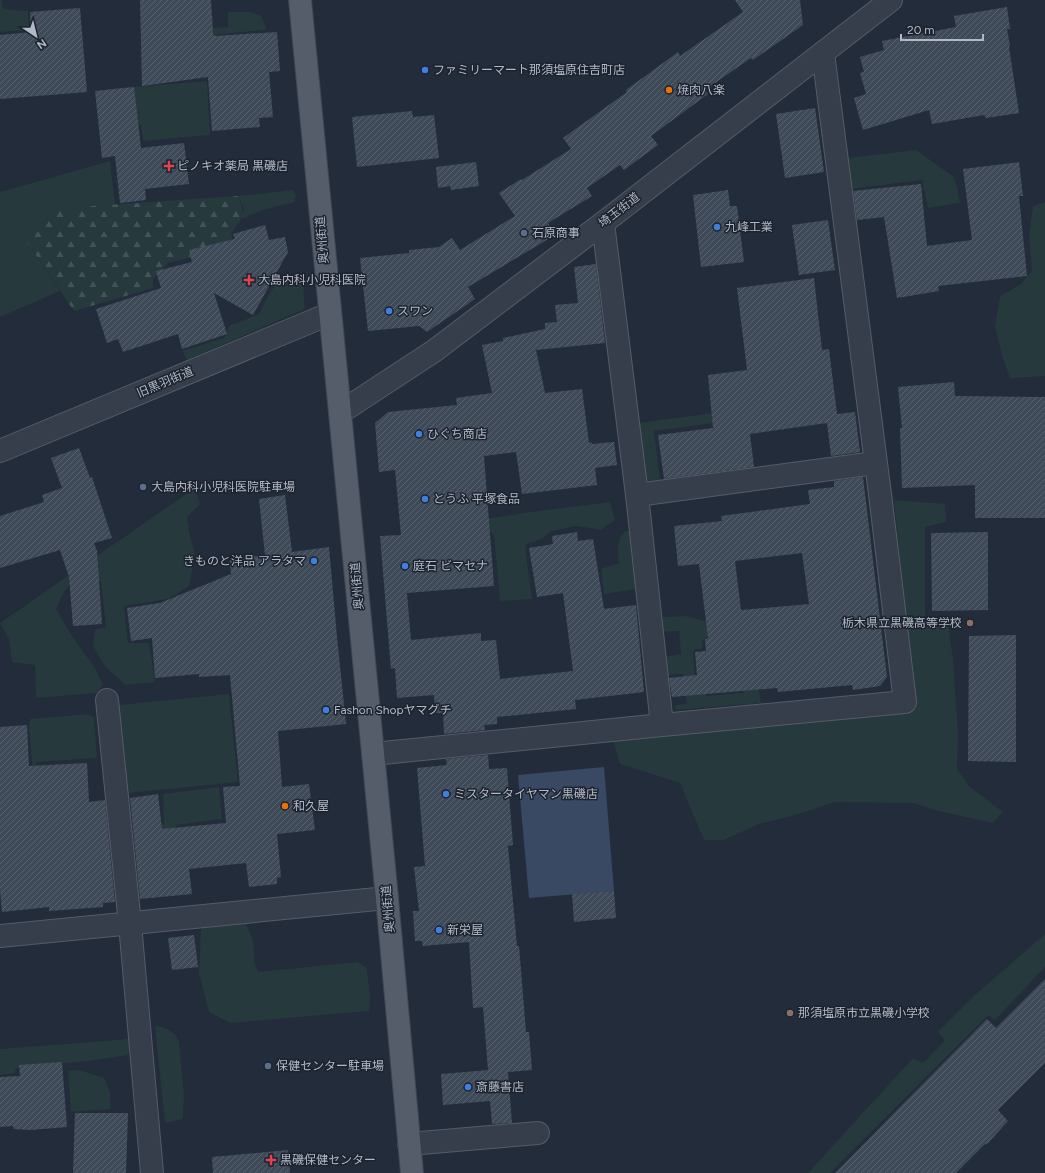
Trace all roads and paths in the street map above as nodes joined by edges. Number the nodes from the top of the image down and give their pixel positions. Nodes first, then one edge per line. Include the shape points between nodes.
1 (300, 0) edge
2 (891, 0) edge
3 (823, 53) junction
4 (603, 223) junction
5 (330, 314) junction
6 (341, 412) junction
7 (0, 451) edge
8 (875, 463) junction
9 (637, 495) junction
10 (107, 700) dead end
11 (662, 725) junction
12 (373, 754) junction
13 (387, 898) junction
14 (130, 924) junction
15 (0, 936) edge
16 (538, 1133) dead end
17 (410, 1144) junction
18 (152, 1173) edge
19 (412, 1173) edge

1 - 5 main road, 奥州街道
2 - 3 street, 埼玉街道
3 - 4 street, 埼玉街道
3 - 8 street
4 - 6 street, 埼玉街道 via 434,351
4 - 9 street
5 - 6 main road, 奥州街道
5 - 7 street, 旧黒羽街道
6 - 12 main road, 奥州街道
8 - 9 street
8 - 11 street via 905,702
9 - 11 street
10 - 14 street
11 - 12 street
12 - 13 main road, 奥州街道
13 - 14 street
13 - 17 main road, 奥州街道
14 - 15 street
14 - 18 street
16 - 17 street
17 - 19 main road, 奥州街道

